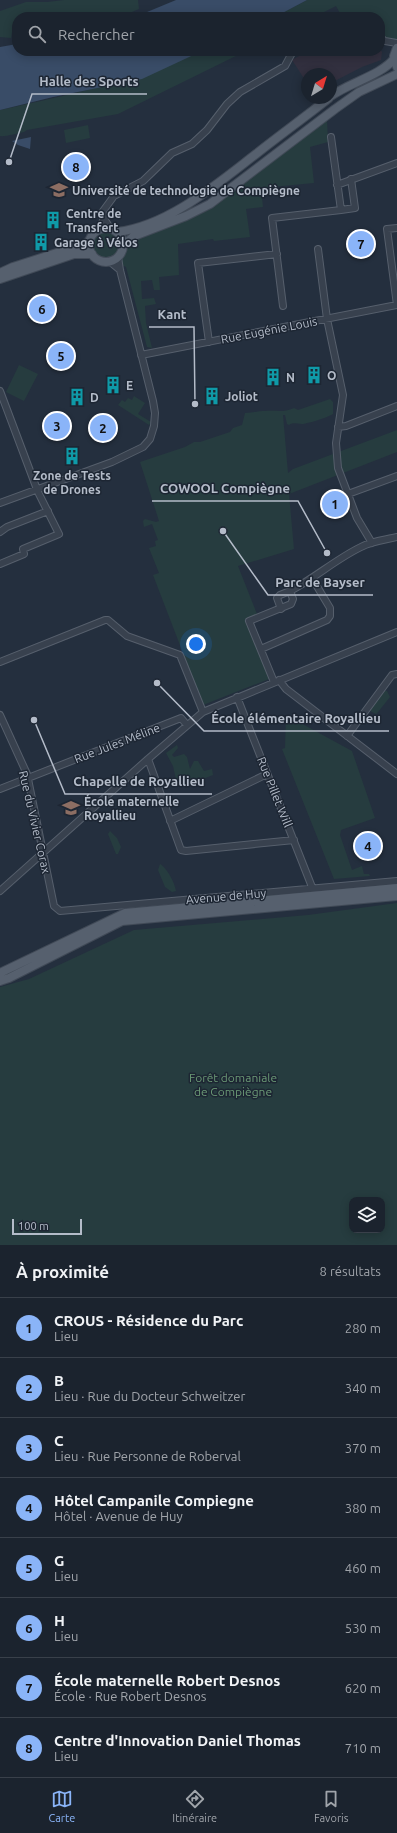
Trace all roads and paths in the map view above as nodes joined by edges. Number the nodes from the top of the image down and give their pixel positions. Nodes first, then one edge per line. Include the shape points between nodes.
1 (385, 40) edge
2 (390, 43) junction
3 (397, 43) edge
4 (291, 56) edge
5 (396, 57) edge
6 (397, 74) edge
7 (337, 92) edge
8 (321, 104) edge
9 (331, 137) dead end
10 (397, 163) edge
11 (351, 179) junction
12 (337, 185) junction
13 (105, 209) junction
14 (341, 210) junction
15 (397, 228) edge
16 (98, 230) junction
17 (113, 230) junction
18 (90, 240) junction
19 (123, 246) junction
20 (318, 249) dead end
21 (92, 254) junction
22 (276, 254) junction
23 (118, 257) junction
24 (109, 261) junction
25 (120, 270) junction
26 (0, 274) edge
27 (0, 278) edge
28 (397, 305) edge
29 (283, 306) dead end
30 (327, 319) junction
31 (209, 342) junction
32 (141, 355) junction
33 (0, 391) edge
34 (397, 406) edge
35 (338, 427) junction
36 (397, 476) edge
37 (37, 490) junction
38 (348, 494) junction
39 (0, 503) edge
40 (48, 511) junction
41 (0, 533) edge
42 (397, 537) edge
43 (372, 543) junction
44 (0, 564) edge
45 (312, 578) junction
46 (290, 590) junction
47 (281, 608) junction
48 (397, 632) edge
49 (261, 649) junction
50 (0, 662) edge
51 (397, 674) edge
52 (276, 681) junction
53 (237, 697) junction
54 (203, 712) junction
55 (0, 715) edge
56 (187, 724) junction
57 (347, 736) junction
58 (148, 759) junction
59 (268, 774) junction
60 (397, 774) edge
61 (28, 778) junction
62 (0, 789) edge
63 (170, 821) junction
64 (294, 840) junction
65 (43, 852) junction
66 (397, 881) edge
67 (312, 887) junction
68 (397, 888) edge
69 (0, 891) edge
70 (397, 896) edge
71 (56, 908) joint
72 (0, 973) edge
73 (0, 981) edge

1 - 2 street
2 - 3 street
2 - 5 street
4 - 13 street via 285,66 240,92 192,144 172,153 143,181 114,196
5 - 7 main road via 388,66
6 - 19 main road via 360,92 335,109 210,204 134,236
8 - 17 main road via 199,197 176,211 130,229
9 - 12 street
10 - 11 street
11 - 12 street
11 - 14 street via 355,208
12 - 14 street
13 - 16 street
13 - 17 street via 105,220
14 - 22 street via 272,218
15 - 28 street via 387,229
16 - 17 main road
16 - 18 main road
17 - 19 main road via 120,236
18 - 21 main road
18 - 26 main road
19 - 23 main road
20 - 30 street
21 - 24 main road via 99,260
21 - 27 main road via 74,254
22 - 29 street
22 - 31 street via 198,263
23 - 24 main road
23 - 25 street
24 - 25 street
25 - 32 street
28 - 30 street, Rue Eugénie Louis
30 - 31 street, Rue Eugénie Louis
30 - 35 street via 343,396
31 - 32 street, Rue Eugénie Louis
32 - 37 street via 155,414 154,430 144,448
33 - 37 street
34 - 35 street
35 - 38 street via 338,468
36 - 38 street
37 - 39 street
37 - 40 street
38 - 43 street via 357,518
40 - 41 street via 7,527
40 - 44 street via 59,534 23,549 24,554
42 - 43 street
43 - 45 street via 342,558
45 - 46 street
45 - 49 street via 330,608 330,616 327,620
46 - 47 street via 292,602
46 - 47 street via 277,598
47 - 49 street via 249,621
48 - 52 street
49 - 52 street
50 - 54 street via 108,620 127,636 180,655
51 - 57 street via 392,675
52 - 53 street
52 - 57 street
53 - 54 street
53 - 59 street, Rue Pillet Will
54 - 56 street
55 - 61 street, Rue du Vivier Corax
56 - 58 street
56 - 61 street, Rue Jules Méline via 181,718
57 - 60 street
58 - 63 street
58 - 65 street
59 - 63 street
59 - 64 street, Rue Pillet Will
61 - 62 street, Rue Jules Méline
61 - 65 street, Rue du Vivier Corax
63 - 64 street via 178,845 183,851
64 - 67 street, Rue Pillet Will
65 - 69 street
65 - 71 street, Rue du Vivier Corax
66 - 67 street, Avenue de Huy
67 - 71 street, Avenue de Huy via 60,911
68 - 72 main road via 125,913
70 - 73 main road via 122,921

